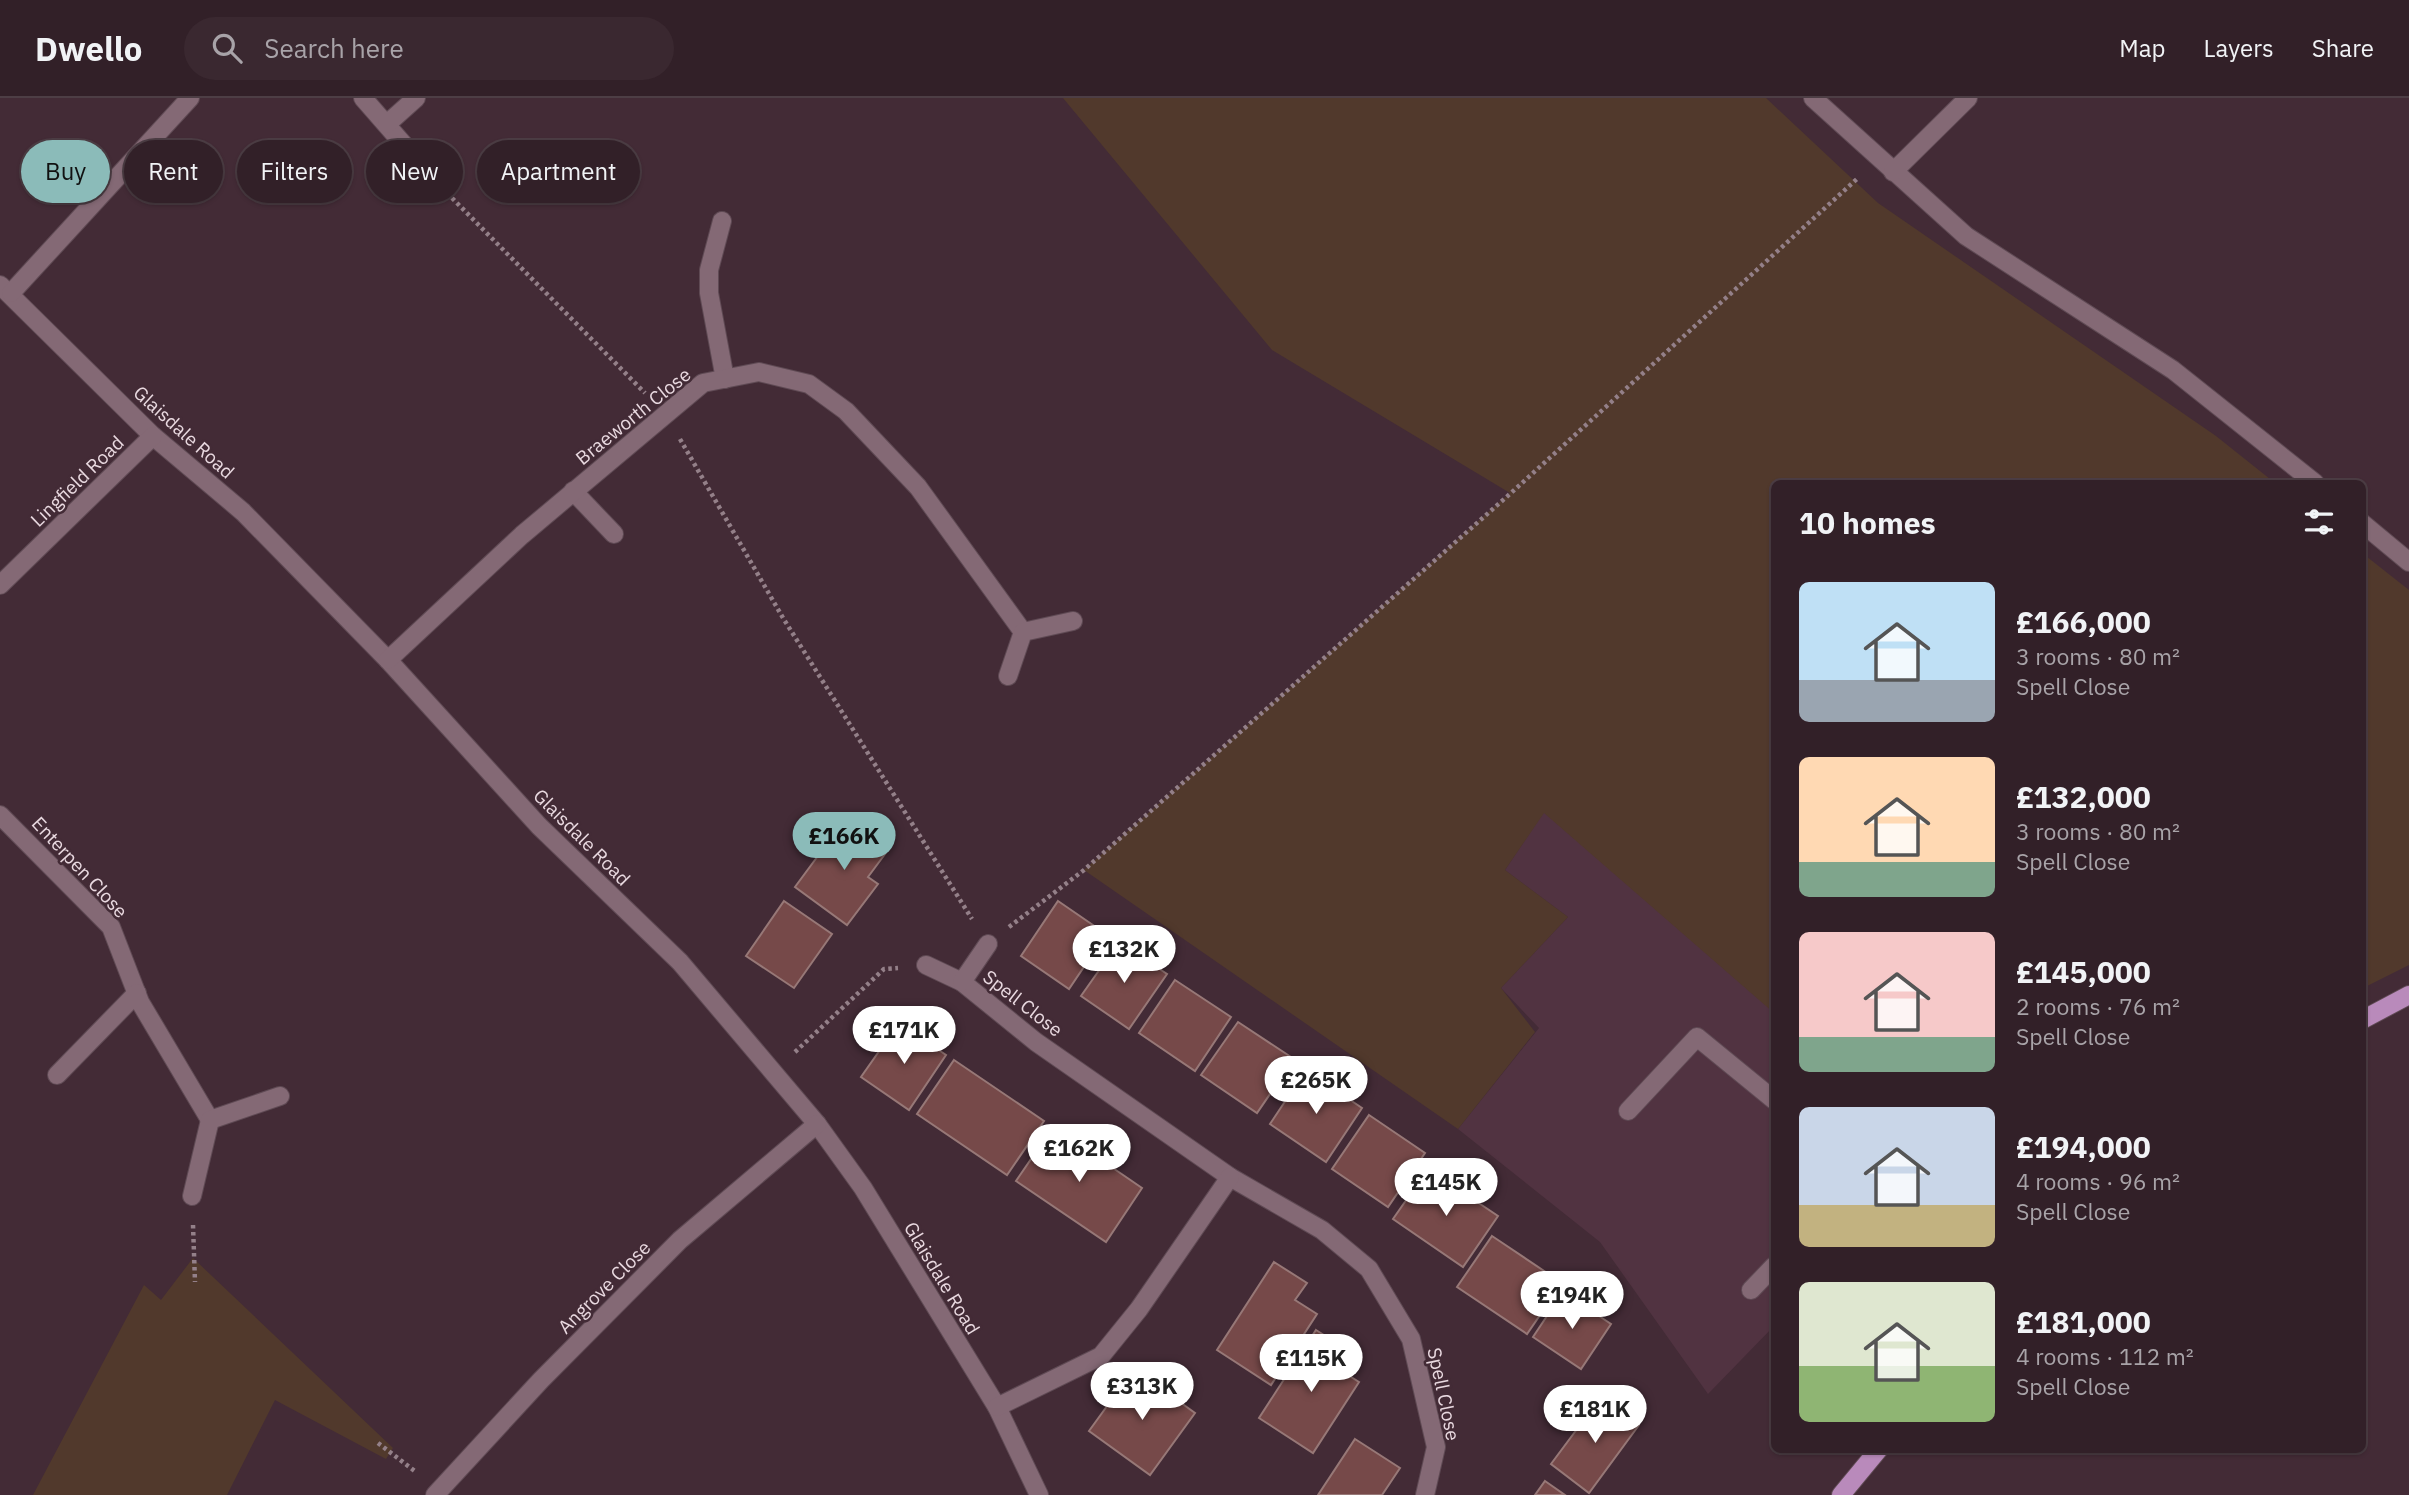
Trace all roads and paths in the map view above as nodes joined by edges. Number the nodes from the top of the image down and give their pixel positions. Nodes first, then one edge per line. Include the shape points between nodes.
1 (190, 98) edge
2 (363, 98) edge
3 (416, 98) edge
4 (1813, 98) edge
5 (1968, 98) edge
6 (387, 124) junction
7 (401, 140) edge
8 (1880, 158) junction
9 (1893, 172) junction
10 (458, 203) edge
11 (722, 220) dead end
12 (6, 289) edge
13 (725, 379) junction
14 (665, 413) junction
15 (153, 436) junction
16 (2311, 480) edge
17 (573, 491) junction
18 (2366, 526) edge
19 (614, 534) dead end
20 (2409, 562) edge
21 (0, 585) edge
22 (1073, 621) dead end
23 (1023, 632) junction
24 (388, 660) junction
25 (1008, 676) dead end
26 (0, 815) edge
27 (988, 944) junction
28 (926, 965) joint
29 (962, 982) junction
30 (137, 993) junction
31 (2409, 995) edge
32 (2366, 1018) edge
33 (773, 1073) junction
34 (57, 1075) dead end
35 (280, 1096) dead end
36 (1771, 1098) edge
37 (1628, 1111) dead end
38 (210, 1119) junction
39 (817, 1124) junction
40 (1230, 1177) junction
41 (192, 1196) joint
42 (1771, 1269) edge
43 (195, 1282) dead end
44 (1751, 1290) dead end
45 (997, 1408) junction
46 (378, 1443) dead end
47 (1876, 1453) edge
48 (437, 1492) edge
49 (1039, 1495) edge
50 (1425, 1495) edge
51 (1841, 1495) edge

1 - 12 street
2 - 6 street
3 - 6 street
4 - 8 street
5 - 9 street
6 - 7 street
8 - 9 street
8 - 27 path via 1511,493 1094,861
9 - 16 street via 1966,236 2173,370
10 - 14 path
11 - 13 street via 709,270 709,293
12 - 15 street, Glaisdale Road
13 - 14 street, Braeworth Close via 703,383
13 - 23 street, Braeworth Close via 759,372 809,384 846,411 918,487
14 - 17 street, Braeworth Close
14 - 27 path via 783,618
15 - 21 street, Lingfield Road
15 - 24 street, Glaisdale Road via 243,512
17 - 19 street
17 - 24 street, Braeworth Close
18 - 20 street
22 - 23 street
23 - 25 street
24 - 33 street, Glaisdale Road via 539,826 680,962
26 - 30 street, Enterpen Close via 111,928
27 - 29 street, Spell Close
28 - 29 street, Spell Close
28 - 33 path via 884,969
29 - 40 street, Spell Close via 1036,1042
30 - 34 street
30 - 38 street, Enterpen Close
31 - 32 main road
33 - 39 street, Glaisdale Road
35 - 38 street
36 - 37 street via 1697,1037
38 - 41 street
39 - 45 street, Glaisdale Road via 863,1188
39 - 48 street, Angrove Close via 680,1240
40 - 45 street via 1101,1356
40 - 50 street, Spell Close via 1322,1230 1369,1269 1410,1339 1436,1447
41 - 43 path
42 - 44 street
45 - 49 street, Glaisdale Road
46 - 48 path
47 - 51 main road

